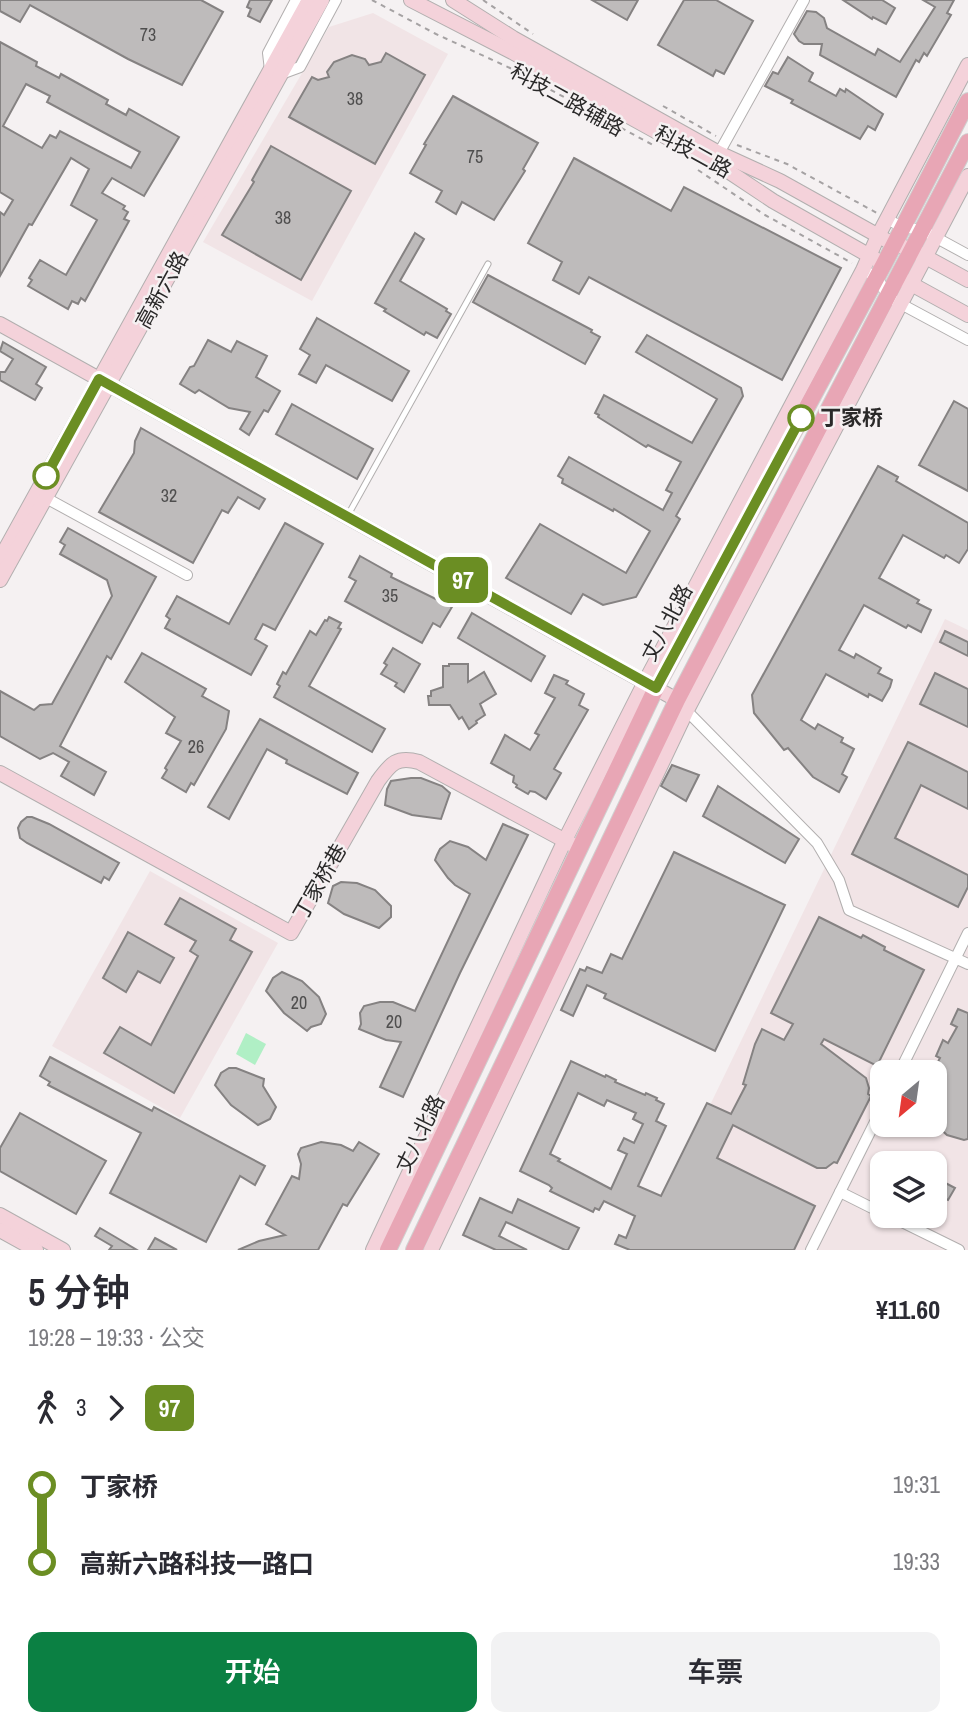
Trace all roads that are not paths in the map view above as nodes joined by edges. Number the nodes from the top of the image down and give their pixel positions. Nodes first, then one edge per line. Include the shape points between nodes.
1 (296, 0) edge
2 (309, 0) edge
3 (322, 0) edge
4 (336, 0) edge
5 (411, 0) edge
6 (453, 0) edge
7 (804, 0) edge
8 (968, 65) edge
9 (275, 72) junction
10 (968, 101) edge
11 (968, 142) edge
12 (722, 147) junction
13 (968, 176) edge
14 (887, 219) junction
15 (902, 227) junction
16 (929, 234) junction
17 (877, 236) junction
18 (892, 244) junction
19 (918, 253) junction
20 (968, 256) edge
21 (488, 264) dead end
22 (874, 267) junction
23 (968, 280) edge
24 (905, 281) junction
25 (895, 301) junction
26 (968, 315) edge
27 (0, 324) edge
28 (968, 340) edge
29 (104, 382) junction
30 (46, 498) junction
31 (347, 516) junction
32 (0, 559) edge
33 (187, 575) dead end
34 (0, 580) edge
35 (650, 685) junction
36 (682, 705) junction
37 (0, 773) edge
38 (572, 844) junction
39 (968, 933) edge
40 (956, 958) junction
41 (968, 964) edge
42 (905, 1060) edge
43 (870, 1133) edge
44 (841, 1192) junction
45 (870, 1207) edge
46 (0, 1215) edge
47 (914, 1228) edge
48 (0, 1230) edge
49 (36, 1250) edge
50 (63, 1250) edge
51 (373, 1250) edge
52 (388, 1250) edge
53 (414, 1250) edge
54 (431, 1250) edge
55 (811, 1250) edge
56 (959, 1250) edge

1 - 9 street via 268,52
2 - 9 street, 高新六路
3 - 9 street, 高新六路
4 - 9 street via 300,67
5 - 22 street, 科技二路 via 704,158
6 - 12 street, 科技二路 via 513,38
7 - 12 street
8 - 14 street
9 - 29 street, 高新六路
10 - 15 main road, 丈八北路
11 - 16 main road, 丈八北路
12 - 17 street, 科技二路
13 - 16 street
14 - 15 street
14 - 17 street
15 - 16 street
15 - 18 main road, 丈八北路
16 - 19 main road, 丈八北路
16 - 20 street
17 - 18 street, 科技二路
17 - 22 street
18 - 19 street, 科技二路
18 - 22 main road, 丈八北路
19 - 23 street, 科技二路
19 - 24 main road, 丈八北路
21 - 31 lane
22 - 24 street, 科技二路
22 - 25 street
22 - 35 main road, 丈八北路
24 - 25 main road, 丈八北路
24 - 26 street, 科技二路
25 - 28 street
25 - 36 main road, 丈八北路
27 - 29 street
29 - 30 street, 高新六路
29 - 31 street
29 - 32 street, 高新六路
30 - 33 street
30 - 34 street, 高新六路
31 - 35 street
35 - 36 street
35 - 38 main road, 丈八北路
36 - 40 street via 817,843 839,880 849,909
36 - 53 main road, 丈八北路
36 - 54 street
37 - 38 street, 丁家桥巷 via 291,933 378,781 387,768 406,758
38 - 51 street
38 - 52 main road, 丈八北路
39 - 40 street
40 - 41 street
40 - 42 street
43 - 44 street
44 - 45 street
44 - 55 street
46 - 50 street
47 - 56 street
48 - 49 street

